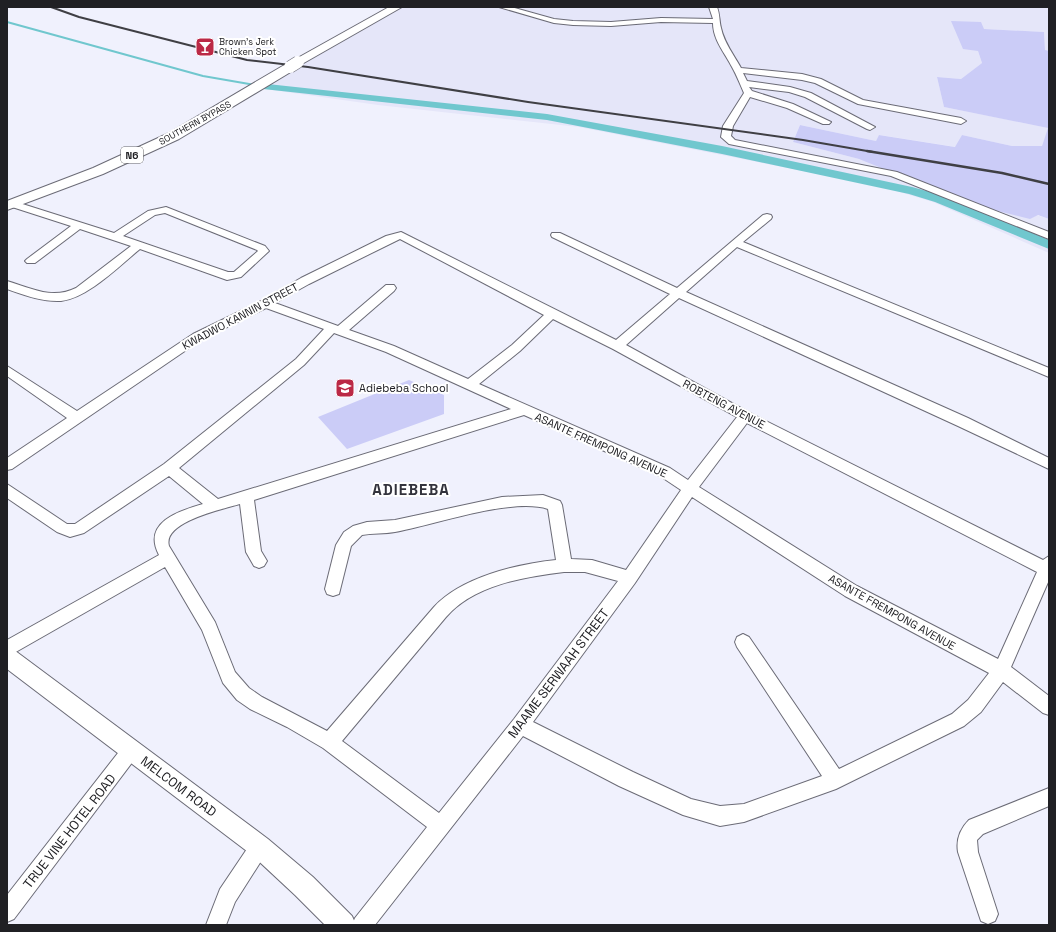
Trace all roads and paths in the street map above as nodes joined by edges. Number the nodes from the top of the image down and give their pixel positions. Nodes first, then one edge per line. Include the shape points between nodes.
1 (386, 7) edge
2 (397, 7) edge
3 (503, 7) edge
4 (712, 7) edge
5 (717, 21) junction
6 (363, 22) junction
7 (738, 70) junction
8 (743, 83) junction
9 (748, 93) junction
10 (961, 121) dead end
11 (826, 122) dead end
12 (870, 127) dead end
13 (10, 205) edge
14 (766, 217) dead end
15 (79, 225) junction
16 (401, 235) joint
17 (556, 236) dead end
18 (1049, 236) edge
19 (115, 237) junction
20 (736, 243) junction
21 (139, 245) junction
22 (31, 261) dead end
23 (7, 285) edge
24 (390, 288) dead end
25 (678, 293) junction
26 (265, 304) junction
27 (552, 314) junction
28 (336, 329) junction
29 (617, 346) junction
30 (7, 370) edge
31 (1049, 373) edge
32 (470, 384) junction
33 (523, 410) junction
34 (745, 416) junction
35 (77, 418) junction
36 (1049, 464) edge
37 (7, 465) edge
38 (169, 468) junction
39 (690, 488) junction
40 (7, 490) edge
41 (246, 496) junction
42 (215, 505) junction
43 (168, 558) junction
44 (259, 561) dead end
45 (564, 566) junction
46 (1048, 568) edge
47 (629, 578) junction
48 (333, 589) dead end
49 (743, 642) dead end
50 (7, 648) edge
51 (7, 657) edge
52 (1001, 670) junction
53 (1049, 706) edge
54 (520, 724) junction
55 (329, 742) junction
56 (131, 750) junction
57 (836, 780) junction
58 (1049, 797) edge
59 (441, 826) junction
60 (260, 847) junction
61 (7, 912) edge
62 (988, 914) dead end
63 (216, 925) edge
64 (343, 925) edge
65 (362, 925) edge

1 - 6 highway, SOUTHERN BYPASS / N6
2 - 6 highway, SOUTHERN BYPASS / N6
3 - 5 street via 554,21 573,23
4 - 5 street
5 - 7 street via 725,49
6 - 13 highway, SOUTHERN BYPASS / N6 via 167,139 98,171
7 - 8 street
7 - 10 street via 802,77 818,81 861,102
8 - 9 street
8 - 12 street via 808,95
9 - 11 street via 790,106
9 - 18 street via 728,126 726,136 732,142 894,174
13 - 15 street
14 - 20 street via 762,224
15 - 19 street
15 - 22 street
16 - 26 street, KWADWO KANNIN STREET via 312,277
16 - 27 street, ROBTENG AVENUE
17 - 25 street
19 - 21 street
19 - 21 street via 152,213 166,210 264,251 237,275 230,277
20 - 25 street
20 - 31 street
21 - 23 street via 70,296 43,297
24 - 28 street
25 - 29 street
25 - 36 street via 963,422
26 - 28 street, ASANTE FREMPONG AVENUE
26 - 35 street, KWADWO KANNIN STREET via 192,340
27 - 29 street, ROBTENG AVENUE
27 - 32 street via 516,348
28 - 32 street, ASANTE FREMPONG AVENUE
28 - 38 street via 306,357
29 - 34 street, ROBTENG AVENUE
30 - 35 street
32 - 33 street, ASANTE FREMPONG AVENUE
33 - 39 street, ASANTE FREMPONG AVENUE via 658,469
33 - 41 street
34 - 39 street, MAAME SERWAAH STREET
34 - 46 street, ROBTENG AVENUE
35 - 37 street, KWADWO KANNIN STREET
38 - 40 street via 90,523 70,531
38 - 42 street
39 - 47 street, MAAME SERWAAH STREET
39 - 52 street, ASANTE FREMPONG AVENUE via 851,591
41 - 42 street
41 - 44 street via 254,552
42 - 43 street via 178,519 165,531 160,538
43 - 50 street
43 - 55 street via 209,627 225,669 235,686 256,704 293,721
45 - 47 street via 597,568
45 - 48 street via 555,505 542,500 509,502 393,526 358,530 344,545
45 - 55 street via 508,577 463,592 454,598
46 - 52 street
47 - 54 street, MAAME SERWAAH STREET
49 - 57 street
51 - 56 main road, MELCOM ROAD
52 - 53 street, ASANTE FREMPONG AVENUE
52 - 57 street via 983,699 963,717
54 - 57 street via 626,779 690,808 720,816 744,814
54 - 59 street, MAAME SERWAAH STREET
55 - 59 street
56 - 60 main road, MELCOM ROAD
56 - 61 street, TRUE VINE HOTEL ROAD
58 - 62 street via 976,827 970,833 966,842 968,852
59 - 65 street, MAAME SERWAAH STREET
60 - 63 street via 227,896
60 - 64 main road, MELCOM ROAD

